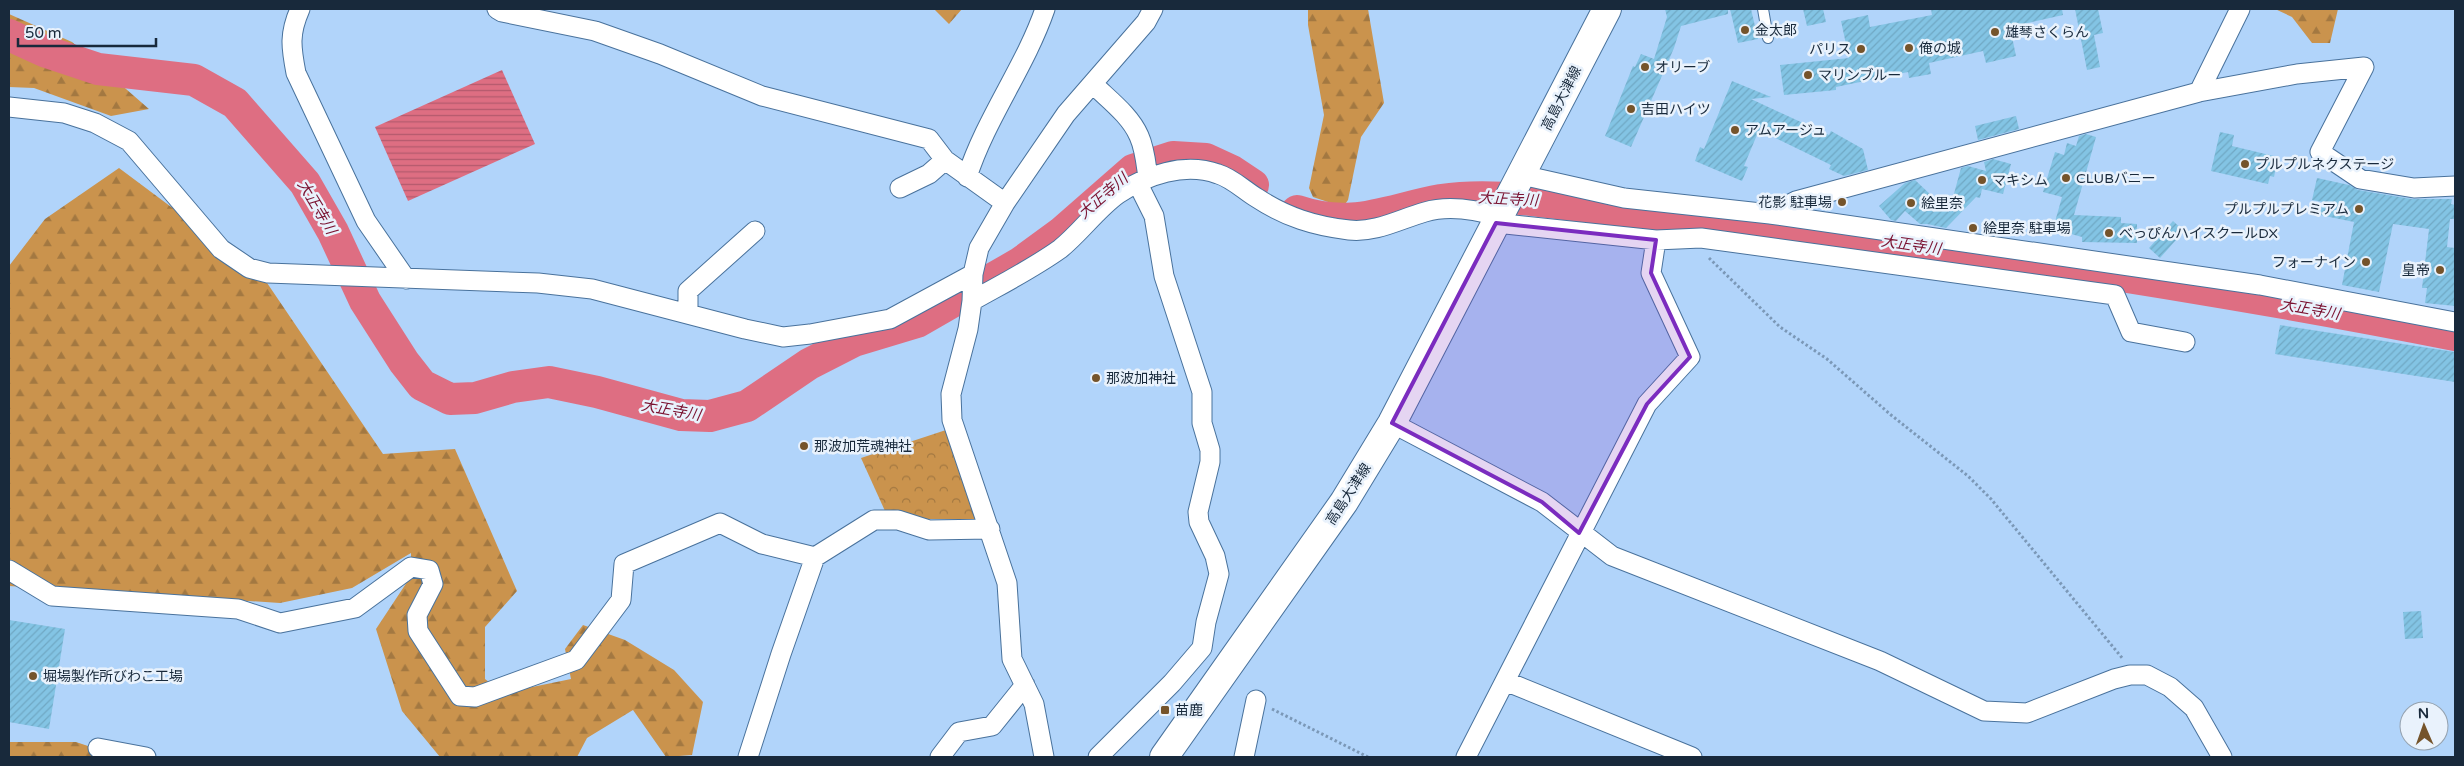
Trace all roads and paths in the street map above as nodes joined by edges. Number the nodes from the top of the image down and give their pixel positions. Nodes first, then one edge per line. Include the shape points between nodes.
1 (300, 9) edge
2 (497, 9) edge
3 (1044, 9) edge
4 (1154, 9) edge
5 (1608, 9) edge
6 (1763, 9) edge
7 (2240, 9) edge
8 (1768, 38) dead end
9 (1093, 84) junction
10 (2198, 92) junction
11 (9, 107) edge
12 (945, 160) junction
13 (967, 177) junction
14 (1144, 178) junction
15 (1518, 182) junction
16 (2455, 186) edge
17 (900, 188) dead end
18 (1005, 203) junction
19 (1770, 214) junction
20 (1500, 218) junction
21 (755, 231) dead end
22 (1701, 238) junction
23 (1656, 240) junction
24 (406, 278) junction
25 (972, 288) junction
26 (688, 314) junction
27 (2455, 322) edge
28 (2184, 342) dead end
29 (1392, 423) junction
30 (990, 528) junction
31 (1579, 533) junction
32 (815, 556) junction
33 (9, 570) edge
34 (2130, 675) junction
35 (1504, 681) junction
36 (1025, 684) junction
37 (1256, 700) joint
38 (98, 748) dead end
39 (146, 757) edge
40 (748, 757) edge
41 (940, 757) edge
42 (1044, 757) edge
43 (1098, 757) edge
44 (1164, 757) edge
45 (1244, 757) edge
46 (1368, 757) edge
47 (1466, 757) edge
48 (1692, 757) edge
49 (2222, 757) edge

1 - 24 street via 291,33 296,73 366,221
2 - 12 street via 595,31 762,96 929,139
3 - 13 street via 1022,63 974,154
4 - 9 street
5 - 15 main road, 高島大津線
6 - 8 lane
7 - 10 street
9 - 14 street via 1129,120 1139,135 1145,153
9 - 18 street via 1066,114
10 - 16 street via 2297,74 2364,67 2320,152 2360,179 2414,188
10 - 19 street via 1796,201
11 - 24 street via 64,112 95,123 129,141 221,249 249,268 268,273
12 - 13 street
12 - 17 street via 929,174
13 - 18 street
14 - 20 street via 1180,170 1219,174 1298,221 1351,230 1380,228 1427,211 1476,210
14 - 25 street via 1117,195 1061,248 1035,266
14 - 43 street via 1164,276 1202,392 1202,423 1210,462 1198,512 1199,522 1215,556 1218,574 1202,648
15 - 19 street via 1624,198
15 - 20 main road, 高島大津線
18 - 25 street via 979,248
19 - 27 street via 2260,285
20 - 23 street
20 - 29 main road, 高島大津線
21 - 26 street via 688,291
22 - 23 street
22 - 28 street via 2115,295 2131,332
22 - 34 path via 1702,251 1780,327 1827,359 1968,476 1991,499 2125,662
23 - 31 street via 1651,273 1690,357 1647,404
24 - 26 street via 538,283 592,289
25 - 26 street via 890,319 783,337
25 - 30 street via 968,330 951,394 952,420
29 - 31 street via 1542,502
29 - 44 main road, 高島大津線 via 1344,502
30 - 32 street via 928,530 898,520 874,520
30 - 36 street via 1007,583 1012,658
31 - 34 street via 1612,556 1880,661 1984,711 2028,713
31 - 35 street
32 - 33 street via 762,544 720,523 624,564 621,600 576,660 474,697 460,696 418,631 417,614 433,584 429,570 411,567 355,608 280,623 238,609 52,596
32 - 40 street
34 - 49 street via 2147,676 2170,687 2194,708
35 - 47 street
35 - 48 street
36 - 41 street via 992,726 959,732
36 - 42 street via 1034,704
37 - 45 street
37 - 46 path
38 - 39 street

